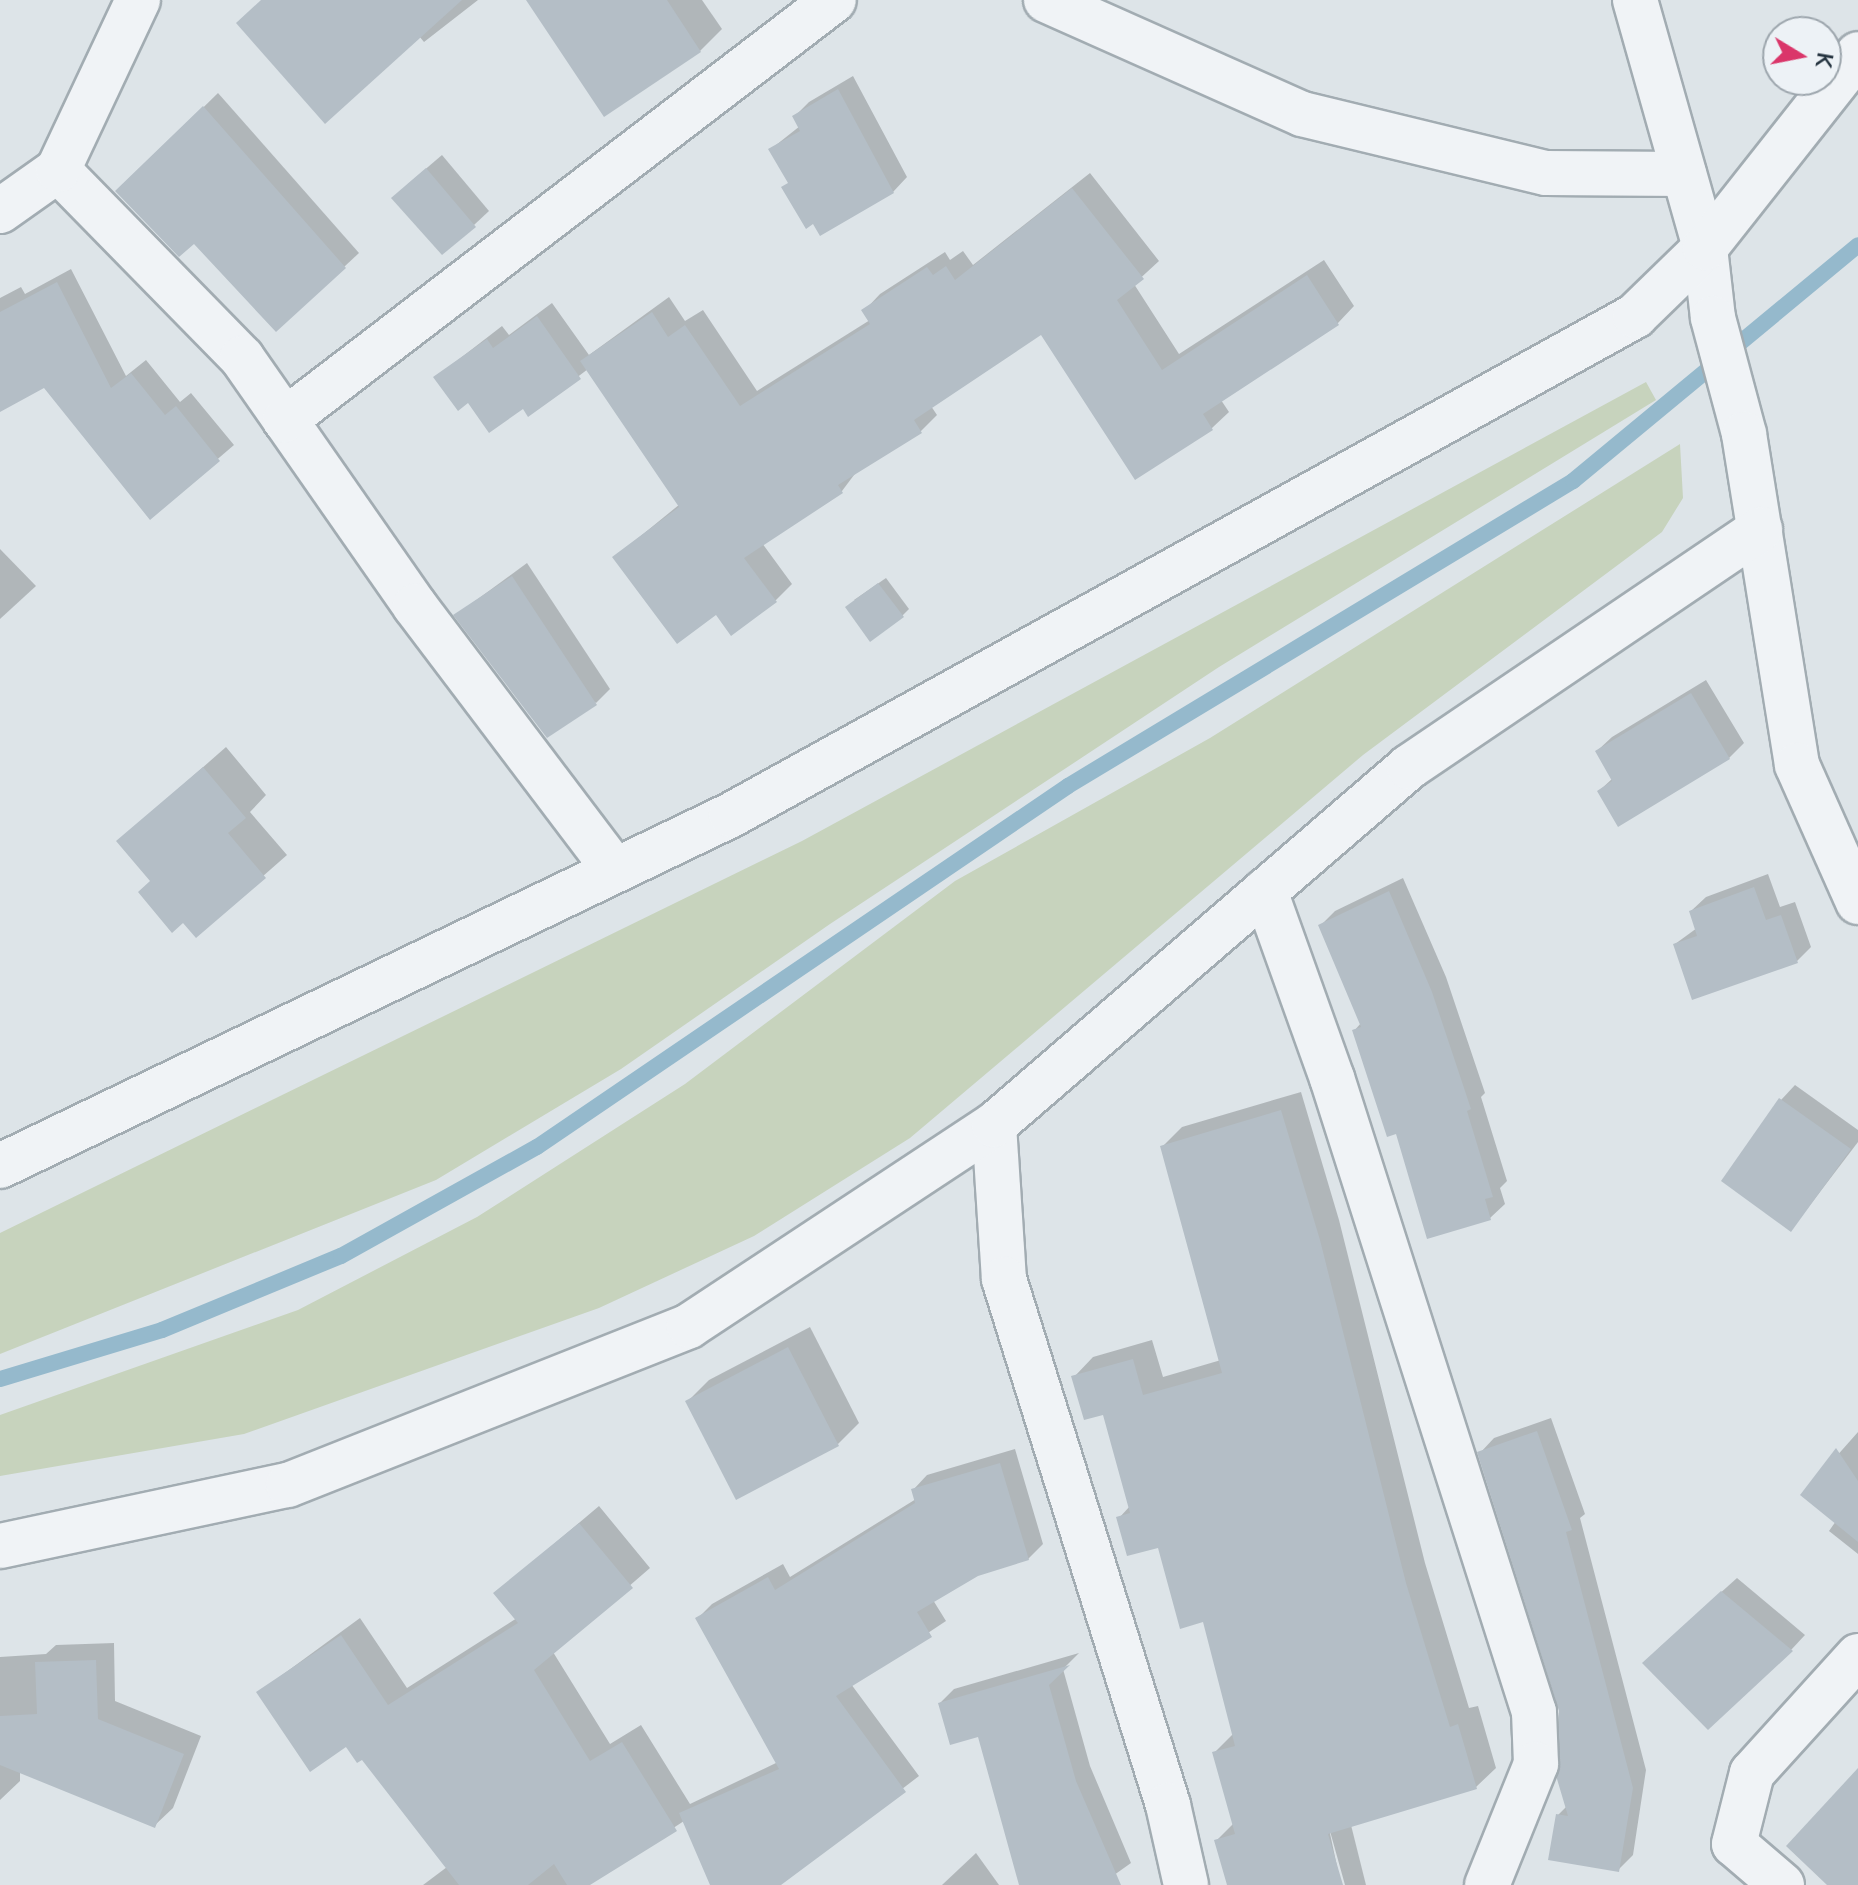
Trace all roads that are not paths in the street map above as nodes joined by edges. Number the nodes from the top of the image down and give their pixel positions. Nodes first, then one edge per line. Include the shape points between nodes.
1 (138, 0) edge
2 (834, 0) edge
3 (1046, 0) edge
4 (1635, 0) edge
5 (1858, 54) edge
6 (58, 170) junction
7 (1684, 174) junction
8 (0, 211) edge
9 (1705, 248) junction
10 (285, 420) junction
11 (1760, 529) junction
12 (615, 870) junction
13 (1265, 891) junction
14 (1858, 902) edge
15 (994, 1125) junction
16 (0, 1166) edge
17 (0, 1546) edge
18 (1858, 1656) edge
19 (1179, 1881) edge
20 (1487, 1885) edge
21 (1782, 1885) edge

1 - 6 street
2 - 10 street
3 - 7 street via 1302,114 1546,173
4 - 7 street
5 - 9 street
6 - 8 street
6 - 10 street via 242,358
7 - 9 street
9 - 11 street via 1713,318 1744,434
9 - 12 street via 1635,316 759,800
10 - 12 street via 415,606
11 - 13 street via 1409,767
11 - 14 street via 1797,765
12 - 16 street
13 - 15 street
13 - 20 street via 1332,1078 1534,1712 1536,1764
15 - 17 street via 689,1326 288,1485
15 - 19 street via 1004,1279 1168,1805
18 - 21 street via 1752,1773 1734,1844

